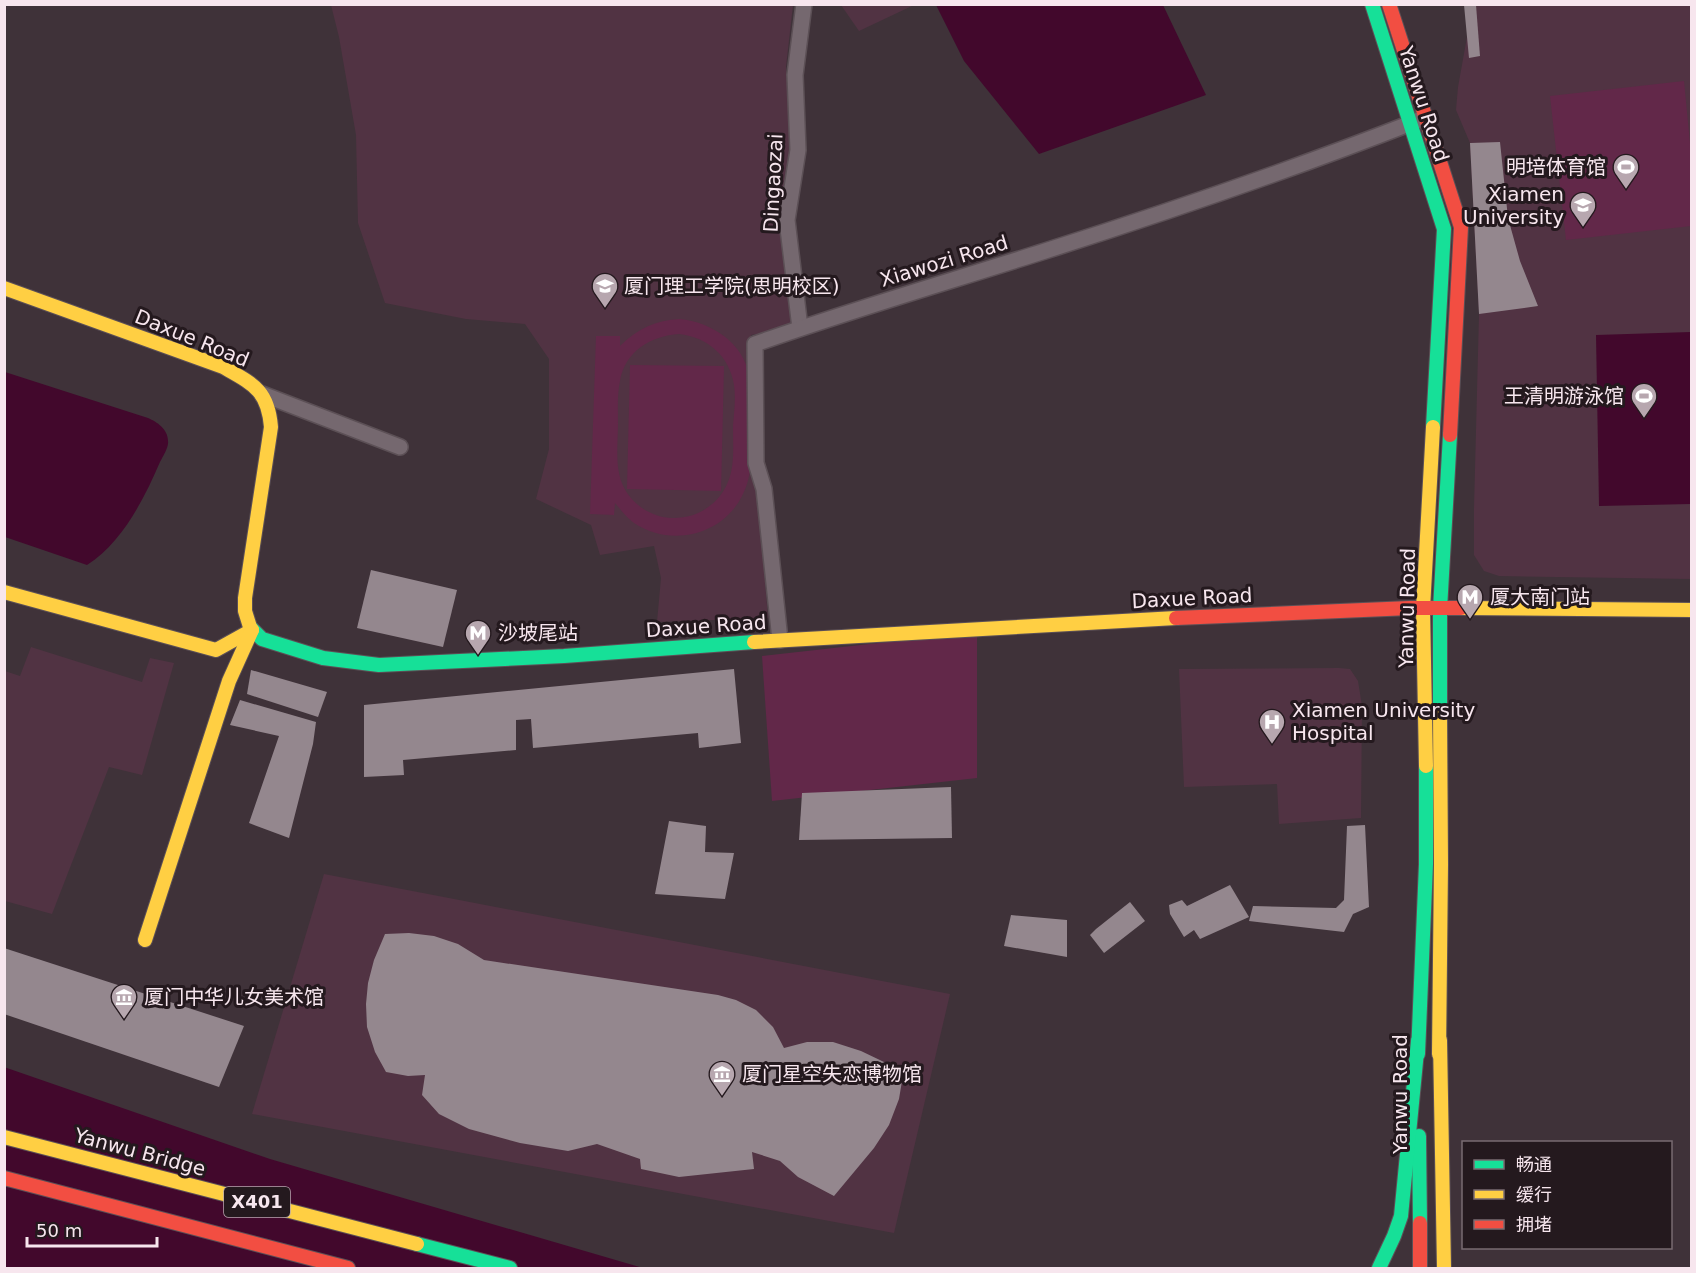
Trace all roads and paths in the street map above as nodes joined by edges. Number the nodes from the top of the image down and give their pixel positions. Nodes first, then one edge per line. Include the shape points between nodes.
1 (804, 4) edge
2 (1372, 4) edge
3 (1389, 4) edge
4 (1426, 118) junction
5 (1410, 124) junction
6 (4, 288) edge
7 (800, 328) junction
8 (262, 394) junction
9 (400, 447) dead end
10 (4, 592) edge
11 (1423, 609) junction
12 (1440, 609) junction
13 (1692, 610) edge
14 (252, 630) junction
15 (780, 640) junction
16 (145, 940) dead end
17 (1418, 1041) junction
18 (4, 1137) edge
19 (4, 1178) edge
20 (1431, 1222) junction
21 (348, 1269) edge
22 (510, 1269) edge
23 (1379, 1269) edge
24 (1420, 1269) edge
25 (1432, 1269) edge
26 (1444, 1269) edge

1 - 7 street, Dingaozai via 795,75 798,150 788,220
2 - 5 main road, Yanwu Road
3 - 4 main road, Yanwu Road
4 - 5 street, Xiawozi Road
4 - 12 main road, Yanwu Road via 1461,227
5 - 7 street, Xiawozi Road via 1314,161 1047,251
5 - 11 main road, Yanwu Road via 1444,229
6 - 8 main road, Daxue Road via 223,367 249,381
7 - 15 street, Xiawozi Road via 755,345 756,463 764,489
8 - 9 street
8 - 14 main road, Daxue Road via 268,402 271,427 244,598 244,611
10 - 14 main road via 216,650
11 - 12 main road, Daxue Road
11 - 15 main road, Daxue Road
11 - 17 main road, Yanwu Road via 1426,864
12 - 13 main road, Daxue Road
12 - 20 main road, Yanwu Road via 1440,1040
14 - 15 main road, Daxue Road via 262,639 323,658 380,665
14 - 16 main road via 229,681
17 - 20 main road, Yanwu Road
17 - 23 main road via 1401,1216
18 - 22 main road, Yanwu Bridge / X401
19 - 21 main road, X401
20 - 24 main road
20 - 25 main road
20 - 26 main road

